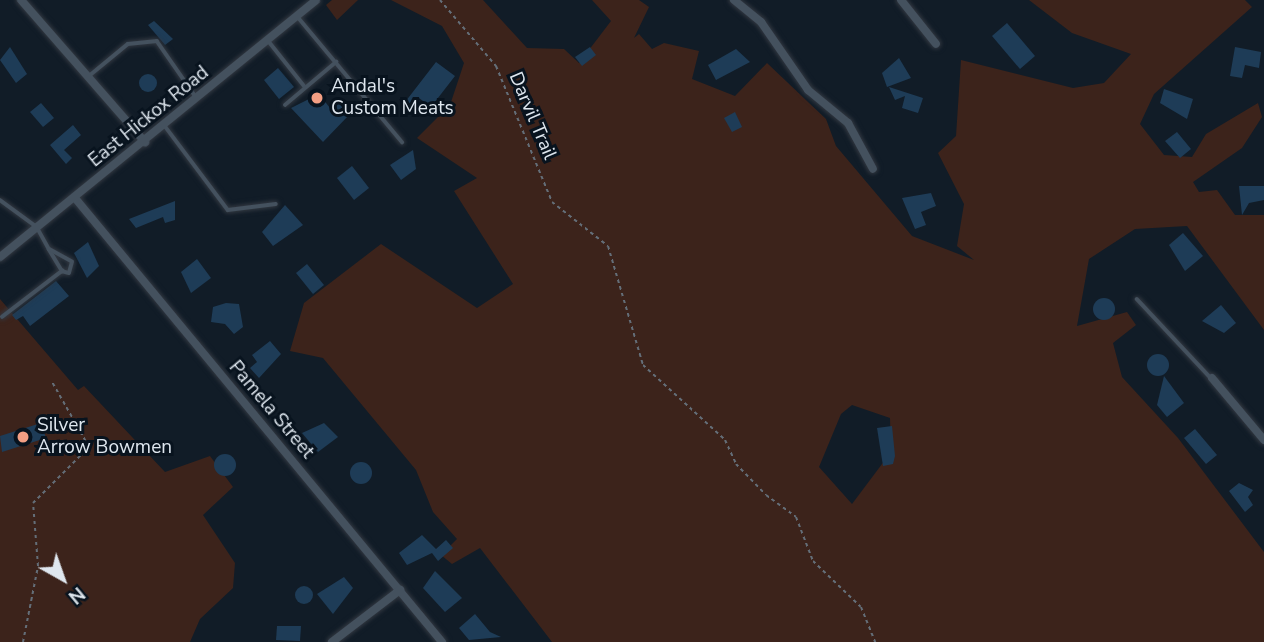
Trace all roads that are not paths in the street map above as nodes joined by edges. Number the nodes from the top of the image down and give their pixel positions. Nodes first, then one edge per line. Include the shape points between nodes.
1 (21, 0) edge
2 (316, 0) edge
3 (734, 0) edge
4 (901, 0) edge
5 (297, 15) junction
6 (267, 39) junction
7 (936, 44) dead end
8 (336, 62) junction
9 (88, 77) junction
10 (305, 87) junction
11 (198, 98) junction
12 (285, 105) dead end
13 (165, 126) junction
14 (145, 142) junction
15 (402, 142) dead end
16 (873, 169) dead end
17 (75, 198) junction
18 (0, 200) edge
19 (276, 204) dead end
20 (37, 227) junction
21 (49, 249) junction
22 (0, 257) edge
23 (62, 271) junction
24 (1137, 299) dead end
25 (2, 317) dead end
26 (1212, 378) joint
27 (1264, 440) edge
28 (400, 590) junction
29 (332, 642) edge
30 (442, 642) edge

1 - 9 street
2 - 5 street, East Hickox Road
3 - 16 street via 761,22 808,90 848,123
4 - 7 street
5 - 6 street, East Hickox Road
5 - 8 lane
6 - 10 lane
6 - 11 street, East Hickox Road
8 - 10 lane
8 - 15 lane
9 - 11 lane via 145,38 157,41
9 - 14 street
10 - 12 lane
11 - 13 street, East Hickox Road
13 - 14 street, East Hickox Road
13 - 19 lane via 228,210
14 - 17 street, East Hickox Road
17 - 20 street, East Hickox Road
17 - 28 street, Pamela Street
18 - 20 lane
20 - 21 lane
20 - 22 street, East Hickox Road
21 - 23 lane
21 - 23 lane via 72,262 69,273
23 - 25 lane
24 - 26 lane
26 - 27 street
28 - 29 street
28 - 30 street, Pamela Street

